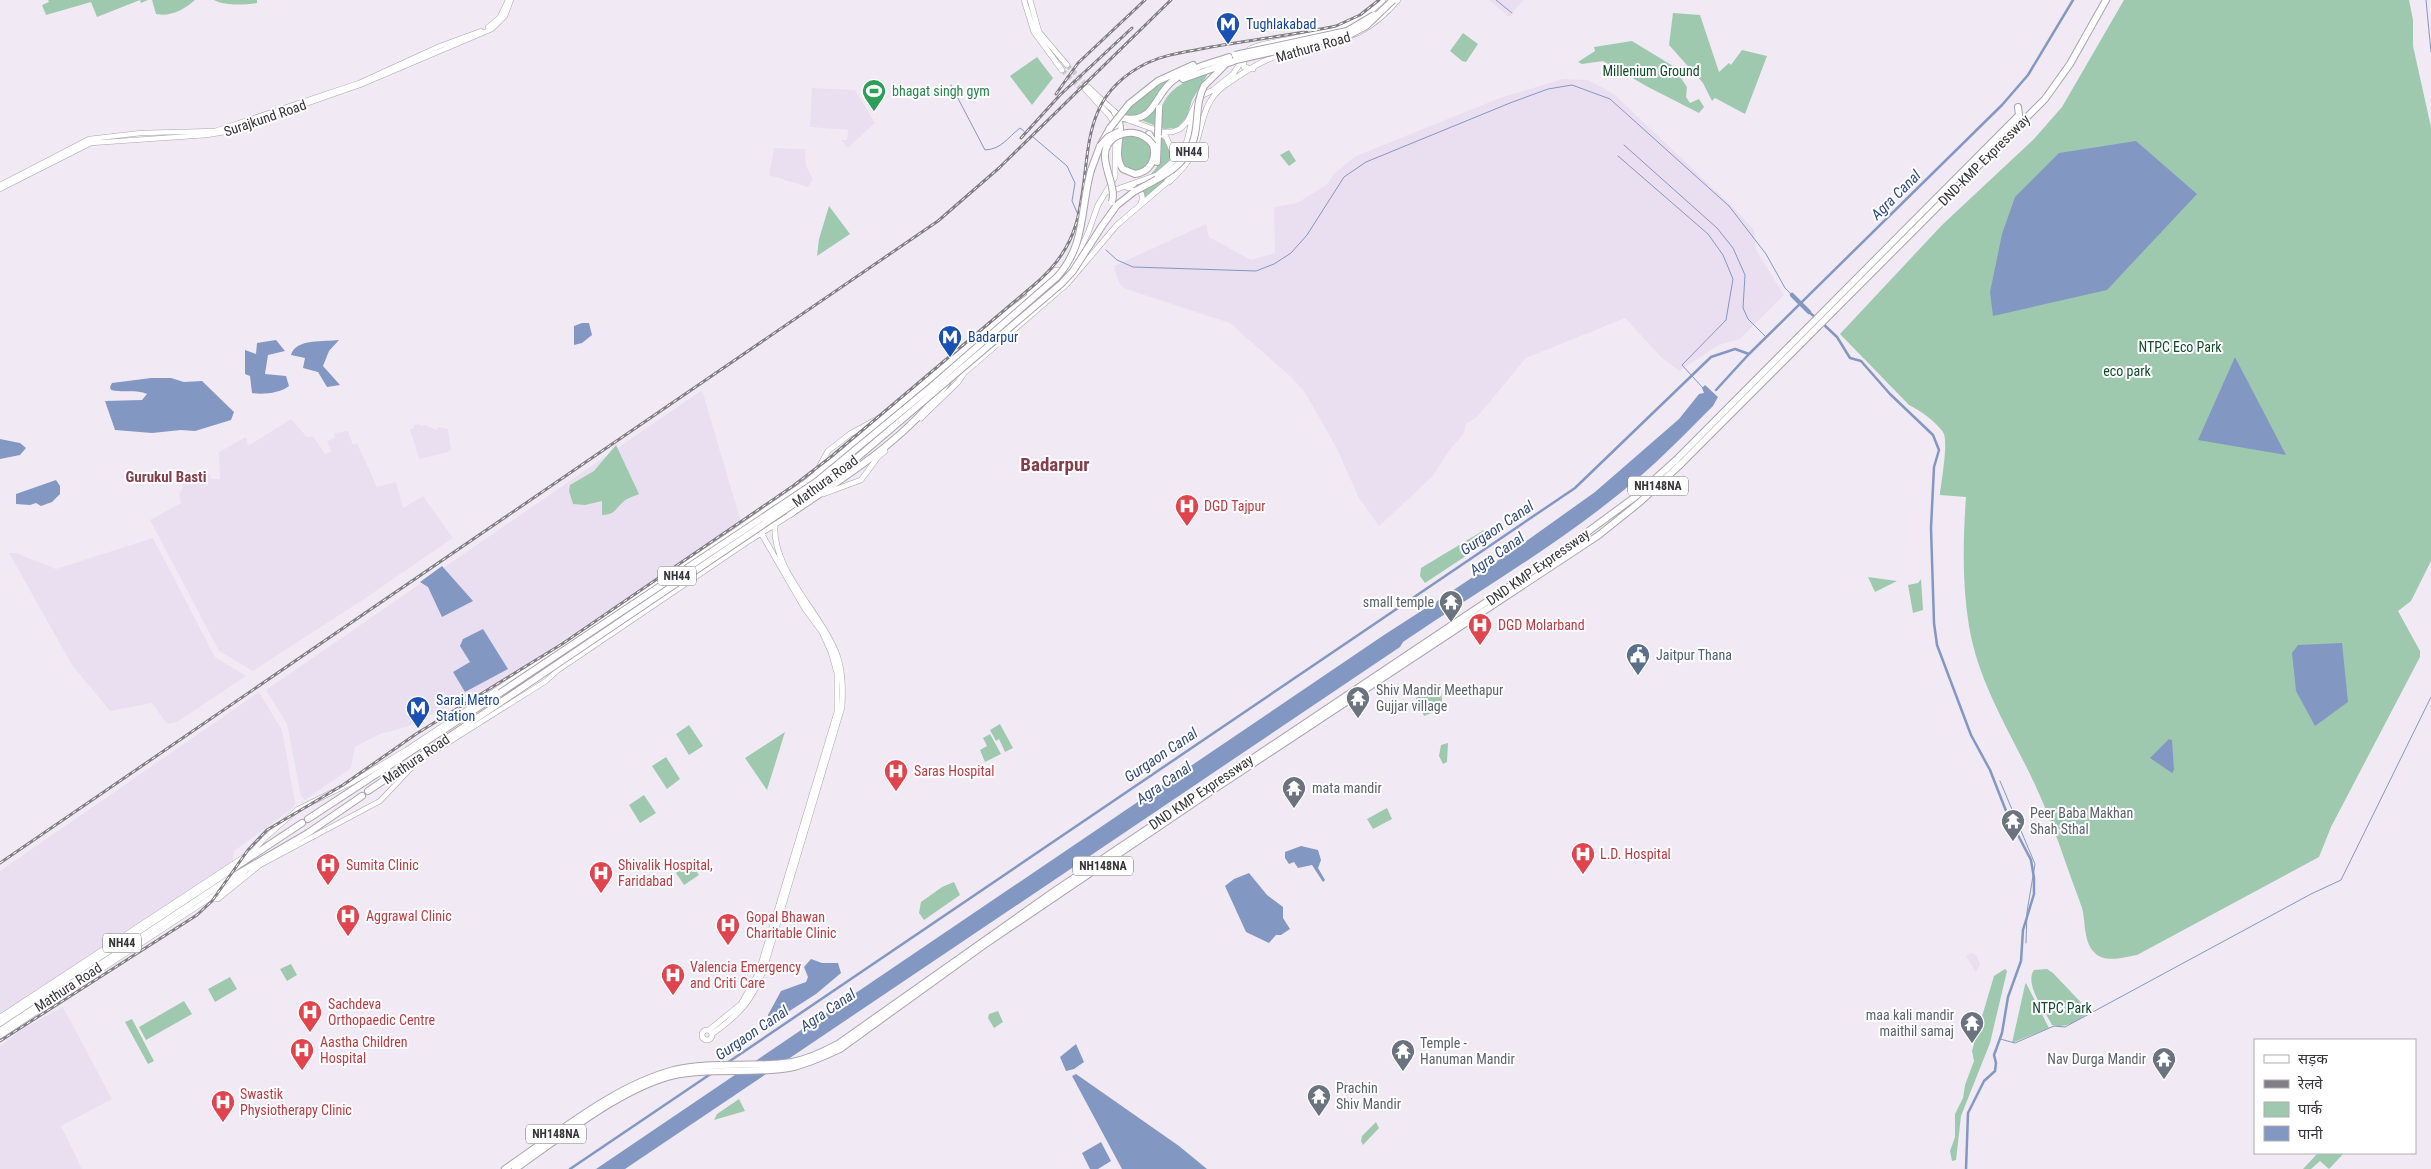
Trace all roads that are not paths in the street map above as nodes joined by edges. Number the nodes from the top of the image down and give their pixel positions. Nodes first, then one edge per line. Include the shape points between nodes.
1 (510, 0) edge
2 (1024, 0) edge
3 (1030, 0) edge
4 (1383, 0) edge
5 (1387, 0) edge
6 (1392, 0) edge
7 (1398, 0) edge
8 (2106, 0) edge
9 (1271, 43) junction
10 (1243, 57) junction
11 (1275, 57) junction
12 (1231, 59) junction
13 (1254, 69) junction
14 (1100, 102) junction
15 (1194, 105) junction
16 (2018, 107) dead end
17 (1105, 109) junction
18 (1115, 113) junction
19 (1123, 118) junction
20 (1154, 130) junction
21 (1100, 146) junction
22 (1158, 156) junction
23 (1116, 159) junction
24 (0, 187) edge
25 (1163, 187) junction
26 (1115, 190) junction
27 (1104, 195) junction
28 (1139, 206) junction
29 (1091, 224) junction
30 (1108, 234) junction
31 (1090, 245) junction
32 (1053, 272) junction
33 (1067, 284) junction
34 (1044, 288) junction
35 (1839, 301) junction
36 (951, 377) junction
37 (831, 463) junction
38 (806, 483) junction
39 (783, 499) junction
40 (790, 504) junction
41 (1626, 509) junction
42 (792, 513) junction
43 (1626, 520) dead end
44 (1602, 522) junction
45 (775, 524) junction
46 (741, 526) junction
47 (1615, 528) dead end
48 (1607, 529) junction
49 (761, 533) junction
50 (752, 539) junction
51 (1472, 616) junction
52 (531, 667) junction
53 (509, 682) junction
54 (539, 685) junction
55 (520, 697) junction
56 (1273, 746) junction
57 (368, 791) dead end
58 (362, 796) dead end
59 (254, 850) junction
60 (252, 857) junction
61 (247, 868) junction
62 (206, 900) junction
63 (777, 918) junction
64 (177, 919) junction
65 (158, 927) junction
66 (930, 982) junction
67 (21, 1010) junction
68 (0, 1018) edge
69 (1, 1030) edge
70 (711, 1032) dead end
71 (609, 1102) junction
72 (505, 1169) edge
73 (514, 1169) edge

1 - 24 main road, Surajkund Road via 505,16 492,28 335,92 213,131 141,133 89,139
2 - 3 main road via 1029,22 1041,44 1066,66 1040,32
4 - 9 main road, Mathura Road via 1356,22 1339,29
5 - 12 highway, Mathura Road / NH44, bridge via 1375,13 1347,30
6 - 12 highway, Mathura Road / NH44, bridge via 1366,26 1349,35
7 - 11 main road, Mathura Road via 1359,34
8 - 35 highway, DND-KMP Expressway via 2070,64 2020,128
9 - 10 main road, Mathura Road via 1253,47
9 - 11 main road
10 - 13 main road via 1244,67
10 - 15 main road, Mathura Road via 1233,74 1213,90 1200,95
11 - 13 main road, Mathura Road
12 - 19 highway via 1177,77 1165,88 1151,111 1138,118
12 - 21 highway, Mathura Road / NH44, bridge via 1183,69 1152,86 1120,114
12 - 22 highway, bridge via 1185,78 1166,92 1158,112
12 - 31 highway, Mathura Road / NH44, bridge via 1202,89 1193,142 1183,161 1169,174 1121,201
13 - 25 main road, Mathura Road via 1213,96 1186,164
14 - 14 main road via 1086,88
14 - 17 main road
15 - 20 main road via 1187,122 1180,128 1169,132
15 - 26 main road, bridge via 1188,136 1178,157 1157,175
16 - 35 highway, DND-KMP Expressway via 2019,115
17 - 18 main road
17 - 23 main road, Mathura Road via 1116,129
18 - 19 main road
18 - 23 highway via 1121,127
19 - 20 main road
20 - 25 main road via 1166,138 1173,154 1173,169
21 - 22 highway, bridge via 1114,133 1135,129 1151,136
21 - 34 highway, Mathura Road / NH44, bridge via 1089,180 1077,246 1065,268
22 - 23 highway via 1154,168 1140,177 1127,176
23 - 27 main road, Mathura Road via 1115,177
23 - 31 highway, bridge via 1128,173 1137,174 1150,166 1154,152 1148,139 1136,133 1120,135 1108,145 1104,162 1113,183 1113,198
25 - 28 main road, Mathura Road
26 - 27 main road
26 - 28 main road via 1138,189 1142,196
27 - 29 main road, Mathura Road
28 - 30 main road, Mathura Road
29 - 30 main road via 1097,237
29 - 32 main road, Mathura Road via 1072,266
30 - 33 main road, Mathura Road
31 - 36 highway, Mathura Road / NH44, bridge via 1067,278
32 - 33 main road via 1055,284 1060,287
32 - 38 main road, Mathura Road via 880,417 828,451 820,468
33 - 42 main road, Mathura Road via 964,373 878,457 861,480 826,492
34 - 37 highway, bridge via 1019,304
34 - 60 highway, Mathura Road / NH44, bridge via 816,482
35 - 41 highway, DND KMP Expressway / NH148NA via 1682,463
36 - 42 highway, bridge via 923,412 877,453
36 - 57 highway, Mathura Road / NH44, bridge via 820,487
37 - 38 highway
37 - 40 main road via 838,467 837,473
38 - 39 main road, Mathura Road
39 - 40 main road
39 - 46 main road, Mathura Road
40 - 42 main road
41 - 43 highway
41 - 44 highway, DND KMP Expressway / NH148NA
41 - 44 highway via 1609,510
41 - 48 highway, DND KMP Expressway / NH148NA
42 - 45 main road, Mathura Road
44 - 51 highway, DND KMP Expressway / NH148NA
45 - 49 main road, Mathura Road
45 - 63 main road via 777,547 782,559 835,650 840,664 842,696 841,714
46 - 50 main road via 744,537
46 - 52 main road, Mathura Road
47 - 48 highway
48 - 51 highway, DND KMP Expressway / NH148NA
49 - 50 main road, Mathura Road
49 - 63 main road via 822,632 837,674 838,697 837,712
50 - 54 main road, Mathura Road
51 - 56 highway, DND KMP Expressway / NH148NA
52 - 53 main road, Mathura Road
52 - 54 main road via 540,669 544,674
53 - 55 main road via 505,687 507,694 512,699
53 - 59 main road, Mathura Road via 351,783 298,809
54 - 55 main road, Mathura Road
55 - 62 main road, Mathura Road via 409,768 380,801 260,865 218,899
56 - 66 highway, DND KMP Expressway / NH148NA
56 - 66 highway, DND KMP Expressway / NH148NA via 1191,795
58 - 61 highway, Mathura Road / NH44 via 308,833
59 - 60 main road
59 - 68 main road, Mathura Road
60 - 67 highway, Mathura Road / NH44
61 - 62 main road via 237,881
61 - 65 highway, Mathura Road / NH44
62 - 64 main road
63 - 70 main road via 764,969 751,998 737,1016
64 - 65 highway
64 - 69 main road
65 - 69 highway, Mathura Road / NH44
66 - 71 highway, DND KMP Expressway / NH148NA via 858,1031 815,1055 792,1062 677,1070 629,1086
67 - 68 highway
67 - 69 highway, Mathura Road / NH44
71 - 72 highway, DND KMP Expressway / NH148NA
71 - 73 highway, DND KMP Expressway / NH148NA

